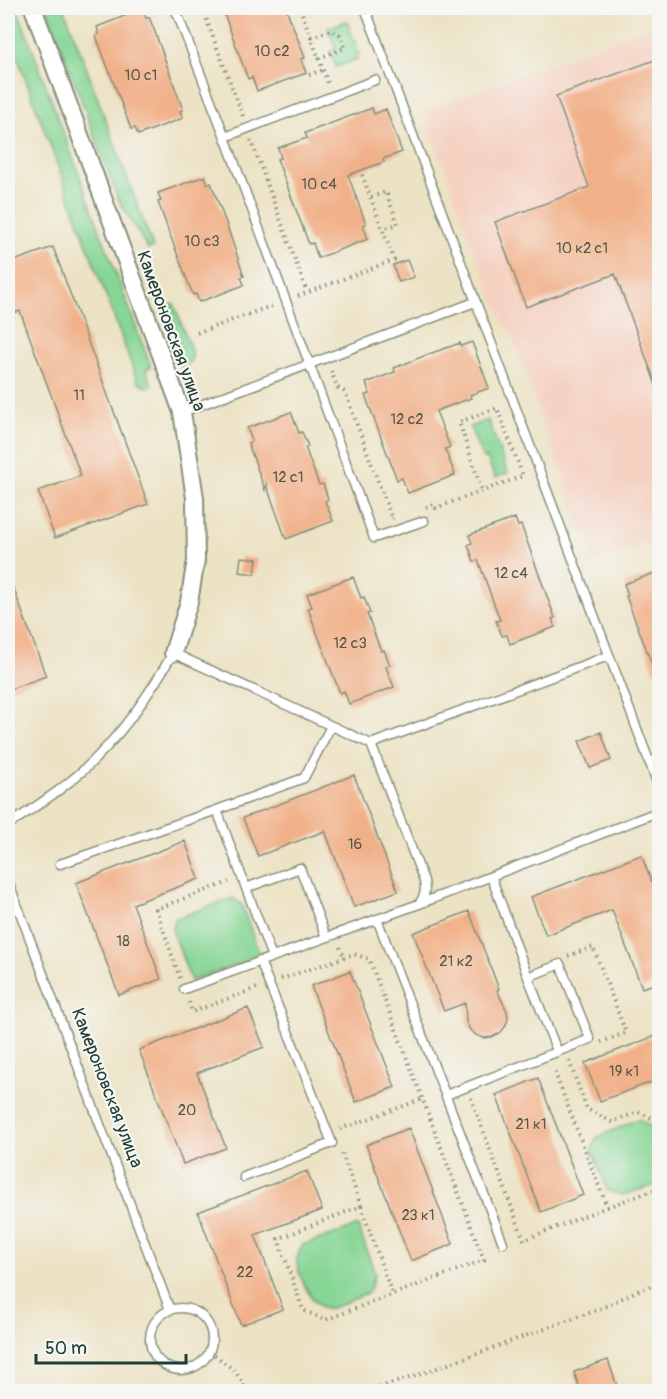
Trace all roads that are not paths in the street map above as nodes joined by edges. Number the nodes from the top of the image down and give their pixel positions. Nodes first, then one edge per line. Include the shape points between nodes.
1 (33, 8) edge
2 (175, 8) edge
3 (365, 8) edge
4 (375, 80) dead end
5 (225, 137) junction
6 (475, 302) junction
7 (308, 365) junction
8 (182, 412) junction
9 (424, 521) dead end
10 (173, 653) junction
11 (608, 656) junction
12 (331, 726) junction
13 (371, 744) junction
14 (660, 758) edge
15 (649, 762) junction
16 (660, 790) edge
17 (217, 810) junction
18 (660, 811) edge
19 (8, 825) edge
20 (60, 864) dead end
21 (490, 876) junction
22 (8, 881) edge
23 (246, 888) junction
24 (419, 904) junction
25 (377, 919) junction
26 (331, 936) junction
27 (272, 957) junction
28 (260, 962) junction
29 (528, 977) junction
30 (184, 989) road end
31 (563, 1052) junction
32 (446, 1095) junction
33 (244, 1177) dead end
34 (503, 1243) dead end
35 (170, 1310) junction

1 - 8 street, Камероновская улица
2 - 5 lane
3 - 6 lane
4 - 5 lane
5 - 7 lane
6 - 7 lane
6 - 11 lane
7 - 8 lane
7 - 9 lane via 374,538
8 - 10 street, Камероновская улица via 195,498 196,550 189,602
10 - 12 lane
10 - 19 lane, Камероновская улица via 153,689 96,758 41,804
11 - 13 lane
11 - 15 lane
12 - 13 lane
12 - 17 lane via 304,778
13 - 24 lane via 424,880 426,889
14 - 15 lane
15 - 16 lane
17 - 20 lane
17 - 23 lane
18 - 21 lane
21 - 24 lane
21 - 29 lane
22 - 35 lane, Камероновская улица
23 - 26 lane via 300,868
23 - 27 lane
24 - 25 lane
25 - 26 lane
25 - 32 lane
26 - 27 lane
27 - 28 lane
28 - 30 lane
28 - 33 lane via 332,1143
29 - 31 lane
29 - 31 lane via 560,964 590,1039
31 - 32 lane
32 - 34 lane
35 - 35 lane via 180,1307 199,1313 212,1330 210,1351 188,1370 167,1367 153,1353 150,1332 160,1315

